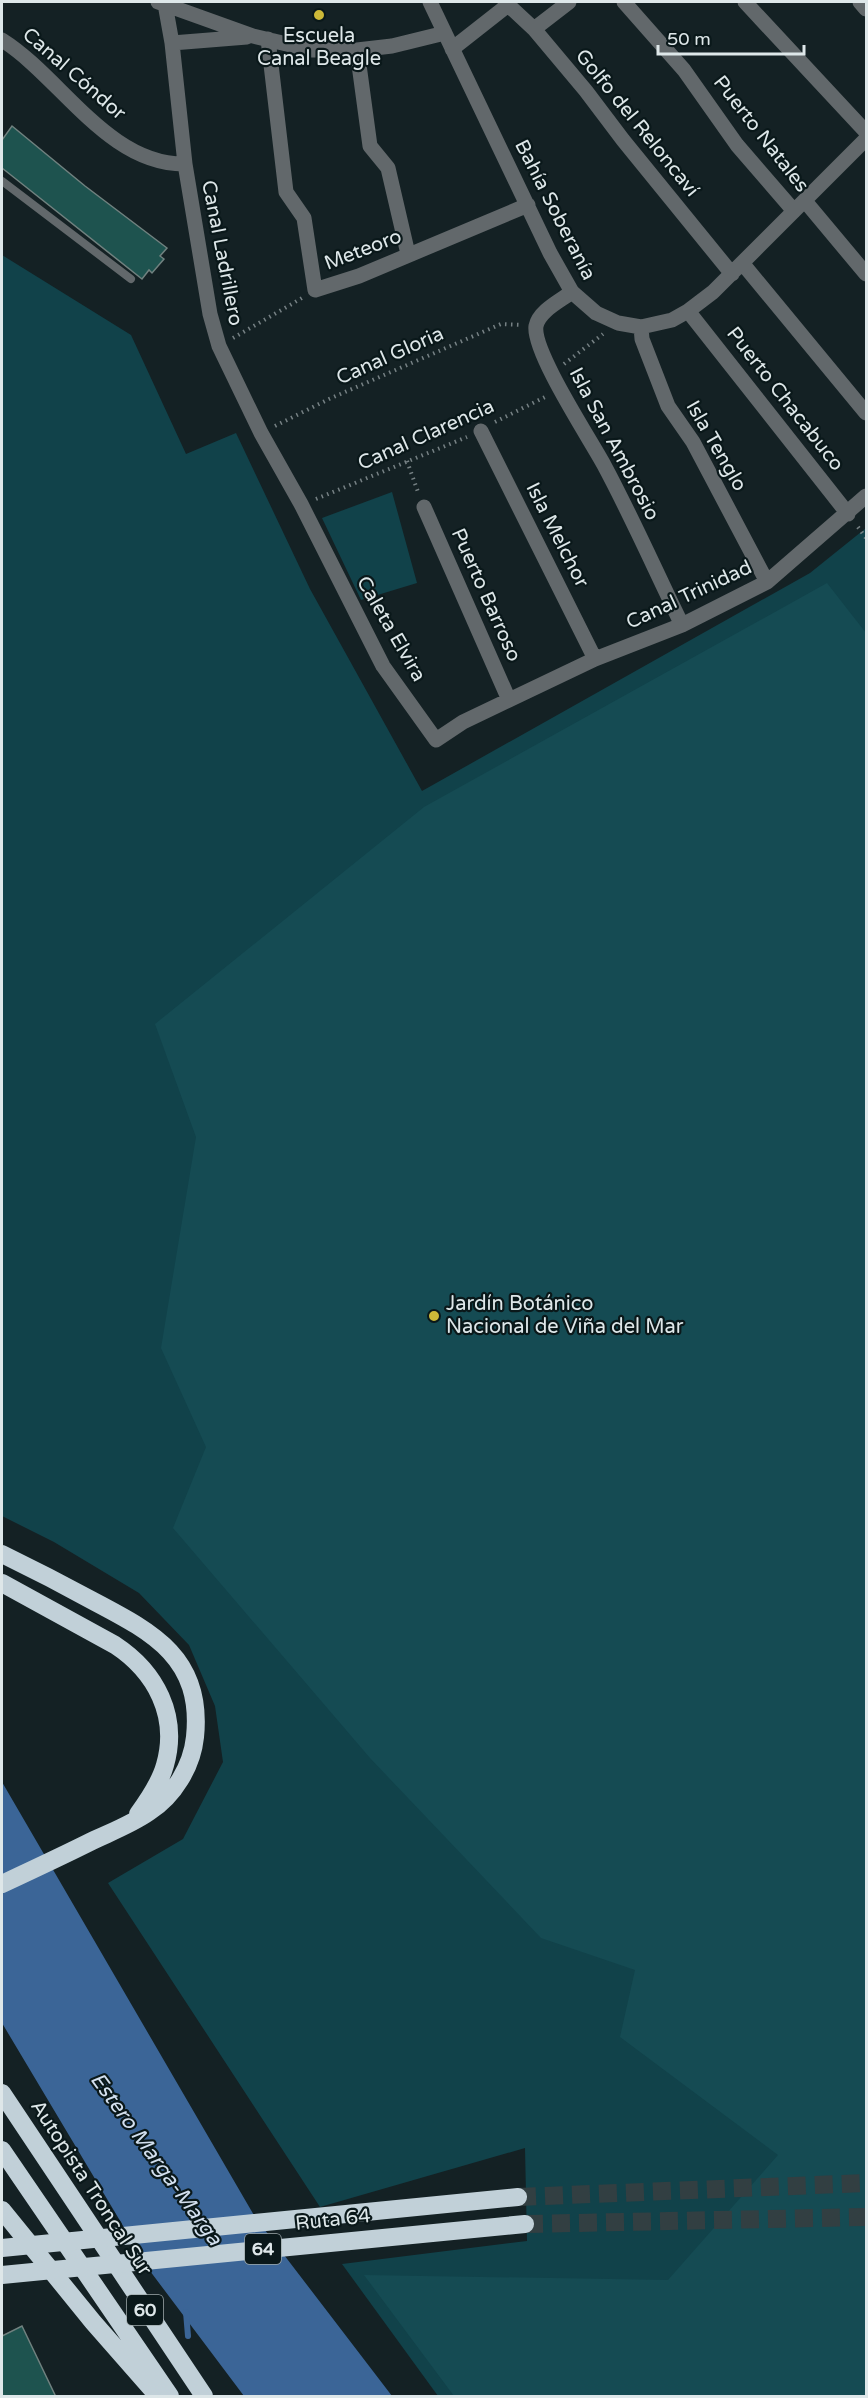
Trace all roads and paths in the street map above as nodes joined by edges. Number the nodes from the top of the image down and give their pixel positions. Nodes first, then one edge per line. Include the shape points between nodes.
1 (430, 2) edge
2 (568, 2) edge
3 (624, 2) edge
4 (745, 2) edge
5 (860, 2) edge
6 (161, 3) edge
7 (507, 3) edge
8 (867, 9) edge
9 (534, 29) junction
10 (445, 33) junction
11 (260, 38) junction
12 (2, 40) edge
13 (172, 43) junction
14 (452, 49) junction
15 (357, 50) junction
16 (867, 132) edge
17 (867, 139) edge
18 (185, 164) junction
19 (2, 181) edge
20 (528, 205) junction
21 (800, 206) junction
22 (408, 254) junction
23 (737, 269) junction
24 (867, 274) edge
25 (131, 279) dead end
26 (315, 290) junction
27 (572, 292) junction
28 (688, 311) junction
29 (618, 323) junction
30 (536, 325) junction
31 (641, 327) junction
32 (219, 346) junction
33 (552, 373) junction
34 (561, 390) junction
35 (867, 413) edge
36 (481, 431) junction
37 (261, 433) junction
38 (407, 461) junction
39 (867, 496) edge
40 (301, 504) junction
41 (424, 507) joint
42 (848, 514) junction
43 (310, 524) joint
44 (767, 582) junction
45 (682, 625) junction
46 (595, 659) junction
47 (509, 700) junction
48 (2, 1554) edge
49 (2, 1583) edge
50 (134, 1821) junction
51 (2, 1884) edge
52 (2, 2082) edge
53 (2, 2093) edge
54 (31, 2139) junction
55 (2, 2150) edge
56 (518, 2197) tunnel mouth
57 (2, 2210) edge
58 (525, 2224) tunnel mouth
59 (2, 2248) edge
60 (2, 2275) edge
61 (158, 2397) edge
62 (170, 2397) edge
63 (204, 2397) edge

1 - 10 street, Bahía Soberanía
2 - 9 street
3 - 21 street, Puerto Natales via 684,70 737,145
4 - 16 street
5 - 8 street
6 - 11 street
6 - 13 street, Canal Ladrillero
7 - 9 street, Golfo del Reloncaví
7 - 14 street
9 - 23 street, Golfo del Reloncaví via 623,140
10 - 14 street, Bahía Soberanía
10 - 15 street
11 - 13 street
11 - 15 street via 312,50
11 - 26 street via 286,192 304,218
12 - 18 street, Canal Cóndor via 33,64 97,126 126,146 146,157
13 - 18 street, Canal Ladrillero
14 - 20 street, Bahía Soberanía
15 - 22 street via 370,146 388,168
17 - 21 street, Bahía Soberanía
18 - 32 street, Canal Ladrillero
19 - 25 lane
20 - 22 street, Meteoro
20 - 27 street, Bahía Soberanía
21 - 23 street, Bahía Soberanía
21 - 24 street, Puerto Natales
22 - 26 street, Meteoro
23 - 28 street, Bahía Soberanía
23 - 35 street, Golfo del Reloncaví
26 - 32 path, Meteoro
27 - 29 street, Bahía Soberanía via 596,313
27 - 30 street via 542,314
28 - 31 street, Bahía Soberanía via 672,320
28 - 42 street, Puerto Chacabuco
29 - 31 street, Bahía Soberanía
29 - 33 path
30 - 33 street, Isla San Ambrosio via 537,339
30 - 37 path, Canal Gloria via 501,324
31 - 44 street, Isla Tenglo via 668,406 693,442
32 - 37 street, Canal Ladrillero
33 - 34 street, Isla San Ambrosio
34 - 36 path, Canal Clarencia
34 - 45 street, Isla San Ambrosio via 603,464
36 - 38 path, Canal Clarencia
36 - 46 street, Isla Melchor
37 - 40 street, Canal Ladrillero
38 - 40 path, Canal Clarencia
38 - 41 path
39 - 42 street, Canal Trinidad
40 - 43 street, Canal Ladrillero
41 - 47 street, Puerto Barroso
42 - 44 street, Canal Trinidad
43 - 47 street, Caleta Elvira via 383,666 436,740
44 - 45 street, Canal Trinidad
45 - 46 street, Canal Trinidad
46 - 47 street, Canal Trinidad
48 - 50 highway via 148,1631 184,1671 197,1724 191,1758 163,1802
49 - 50 highway via 115,1645 130,1655 154,1682 167,1715 169,1749 159,1782
50 - 51 highway
52 - 54 highway
53 - 54 highway, Autopista Troncal Sur
54 - 63 highway, Autopista Troncal Sur / 60
55 - 62 highway
56 - 59 highway, Ruta 64 / 64, bridge
57 - 61 highway
58 - 60 highway, Ruta 64 / 64, bridge

